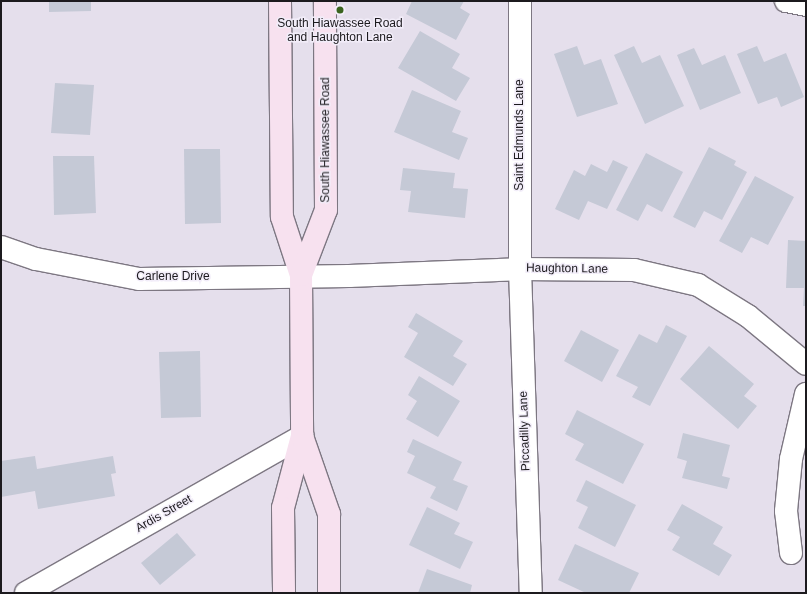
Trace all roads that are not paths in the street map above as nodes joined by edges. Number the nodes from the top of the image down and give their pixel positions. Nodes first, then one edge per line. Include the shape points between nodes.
1 (280, 1) edge
2 (325, 1) edge
3 (520, 1) edge
4 (786, 1) edge
5 (806, 5) edge
6 (1, 247) edge
7 (520, 269) junction
8 (301, 275) junction
9 (806, 364) edge
10 (806, 394) edge
11 (302, 436) junction
12 (791, 553) dead end
13 (26, 593) edge
14 (284, 593) edge
15 (329, 593) edge
16 (531, 593) edge

1 - 8 street, South Hiawassee Road via 282,217
2 - 8 street, South Hiawassee Road via 326,210
3 - 7 street, Saint Edmunds Lane
4 - 5 street
6 - 8 street, Carlene Drive via 36,259 140,279
7 - 8 street, Haughton Lane via 349,276
7 - 9 street, Haughton Lane via 634,270 698,285 748,316
7 - 16 street, Piccadilly Lane
8 - 11 street, South Hiawassee Road
10 - 12 street via 791,459 786,511
11 - 13 street, Ardis Street
11 - 14 street, South Hiawassee Road via 283,508
11 - 15 street, South Hiawassee Road via 329,514

